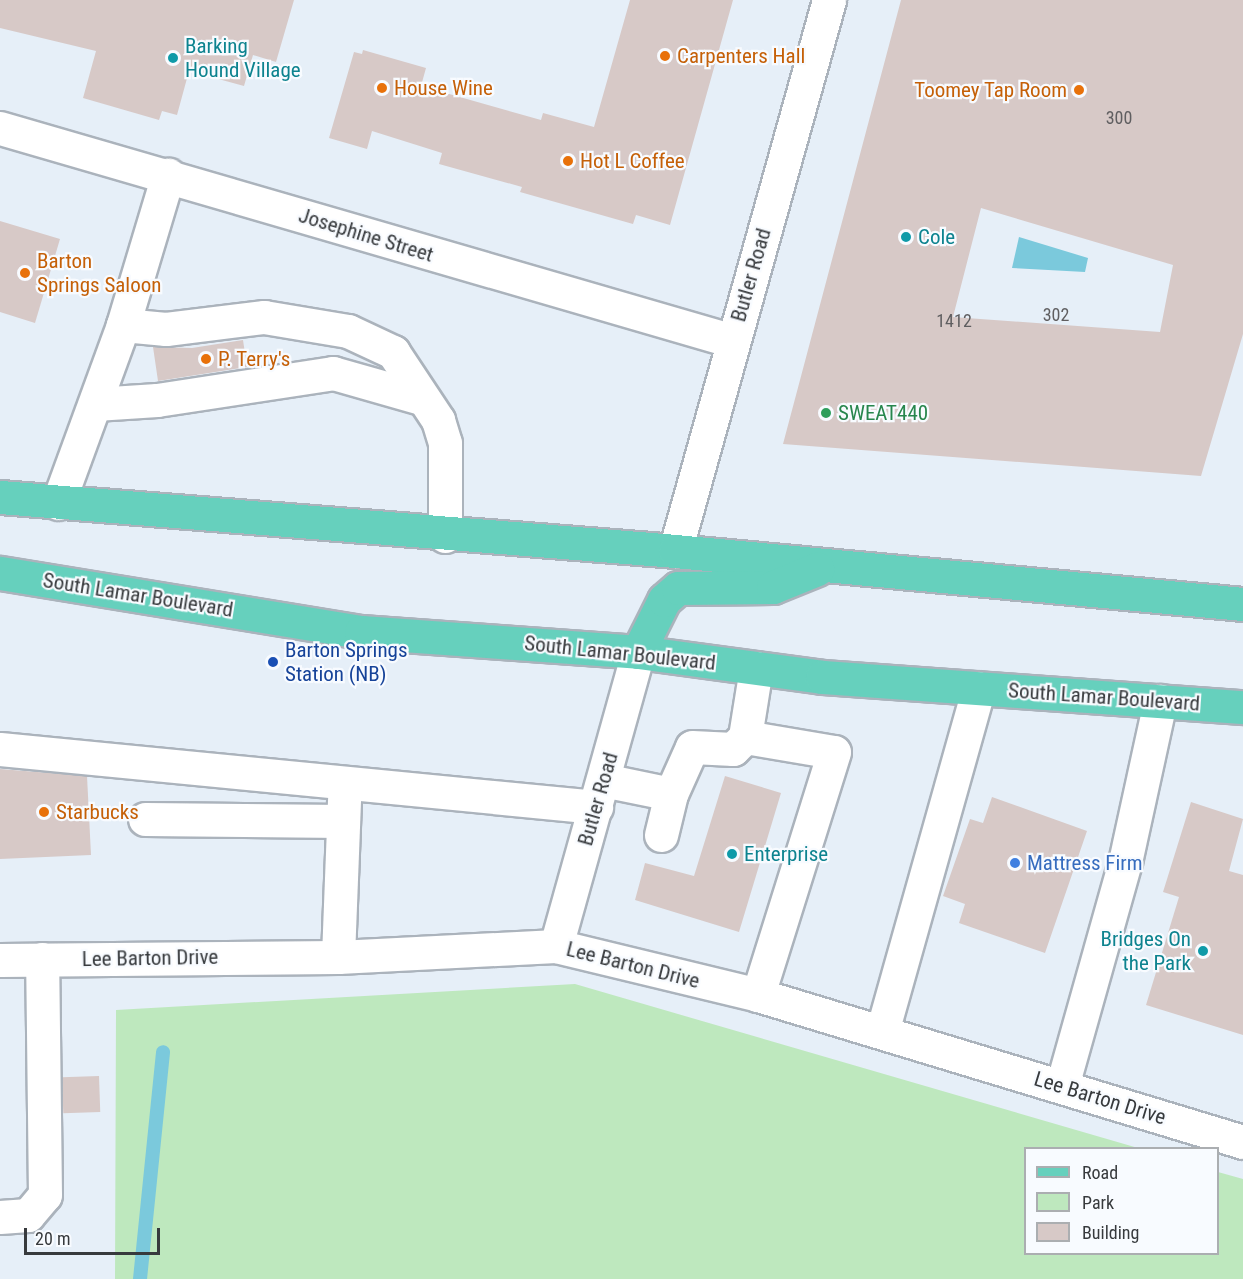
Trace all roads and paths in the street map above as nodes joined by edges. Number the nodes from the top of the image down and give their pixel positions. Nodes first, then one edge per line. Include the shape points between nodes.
1 (829, 0) edge
2 (0, 128) edge
3 (168, 175) junction
4 (123, 326) junction
5 (733, 341) junction
6 (421, 398) junction
7 (94, 404) junction
8 (0, 497) edge
9 (58, 503) junction
10 (445, 536) junction
11 (675, 551) junction
12 (822, 567) junction
13 (0, 573) edge
14 (1243, 604) edge
15 (638, 652) junction
16 (756, 668) junction
17 (979, 688) junction
18 (1161, 701) junction
19 (1243, 707) edge
20 (745, 737) junction
21 (0, 749) edge
22 (344, 781) junction
23 (599, 794) junction
24 (671, 794) junction
25 (145, 819) dead end
26 (343, 821) junction
27 (661, 835) dead end
28 (556, 946) junction
29 (338, 957) junction
30 (42, 959) junction
31 (0, 960) edge
32 (758, 995) junction
33 (882, 1032) junction
34 (1062, 1086) junction
35 (1243, 1142) edge
36 (0, 1217) edge

1 - 5 street, Butler Road
2 - 3 street, Josephine Street
3 - 4 street
3 - 5 street, Josephine Street via 620,312
4 - 6 street via 166,329 264,317 348,332 393,352
4 - 7 street
5 - 11 street, Butler Road
6 - 7 street via 333,373 157,400
6 - 10 street via 438,420 446,443
7 - 9 street
8 - 9 main road
9 - 10 main road
10 - 11 main road
11 - 12 main road
12 - 14 main road
12 - 15 main road via 773,587 678,588 664,600
13 - 15 main road, South Lamar Boulevard via 361,632
15 - 16 main road, South Lamar Boulevard
15 - 23 street, Butler Road
16 - 17 main road, South Lamar Boulevard
16 - 20 street
17 - 18 main road, South Lamar Boulevard
17 - 33 street
18 - 19 main road, South Lamar Boulevard
18 - 34 street via 1125,862
20 - 24 street via 732,749 692,747
20 - 32 street via 834,752
21 - 22 street
22 - 23 street
22 - 26 street
23 - 24 street
23 - 28 street, Butler Road
24 - 27 street
25 - 26 street
26 - 29 street
28 - 29 street, Lee Barton Drive
28 - 32 street, Lee Barton Drive
29 - 30 street, Lee Barton Drive
30 - 31 street, Lee Barton Drive
30 - 36 street via 45,1195 28,1215
32 - 33 street, Lee Barton Drive
33 - 34 street, Lee Barton Drive
34 - 35 street, Lee Barton Drive

